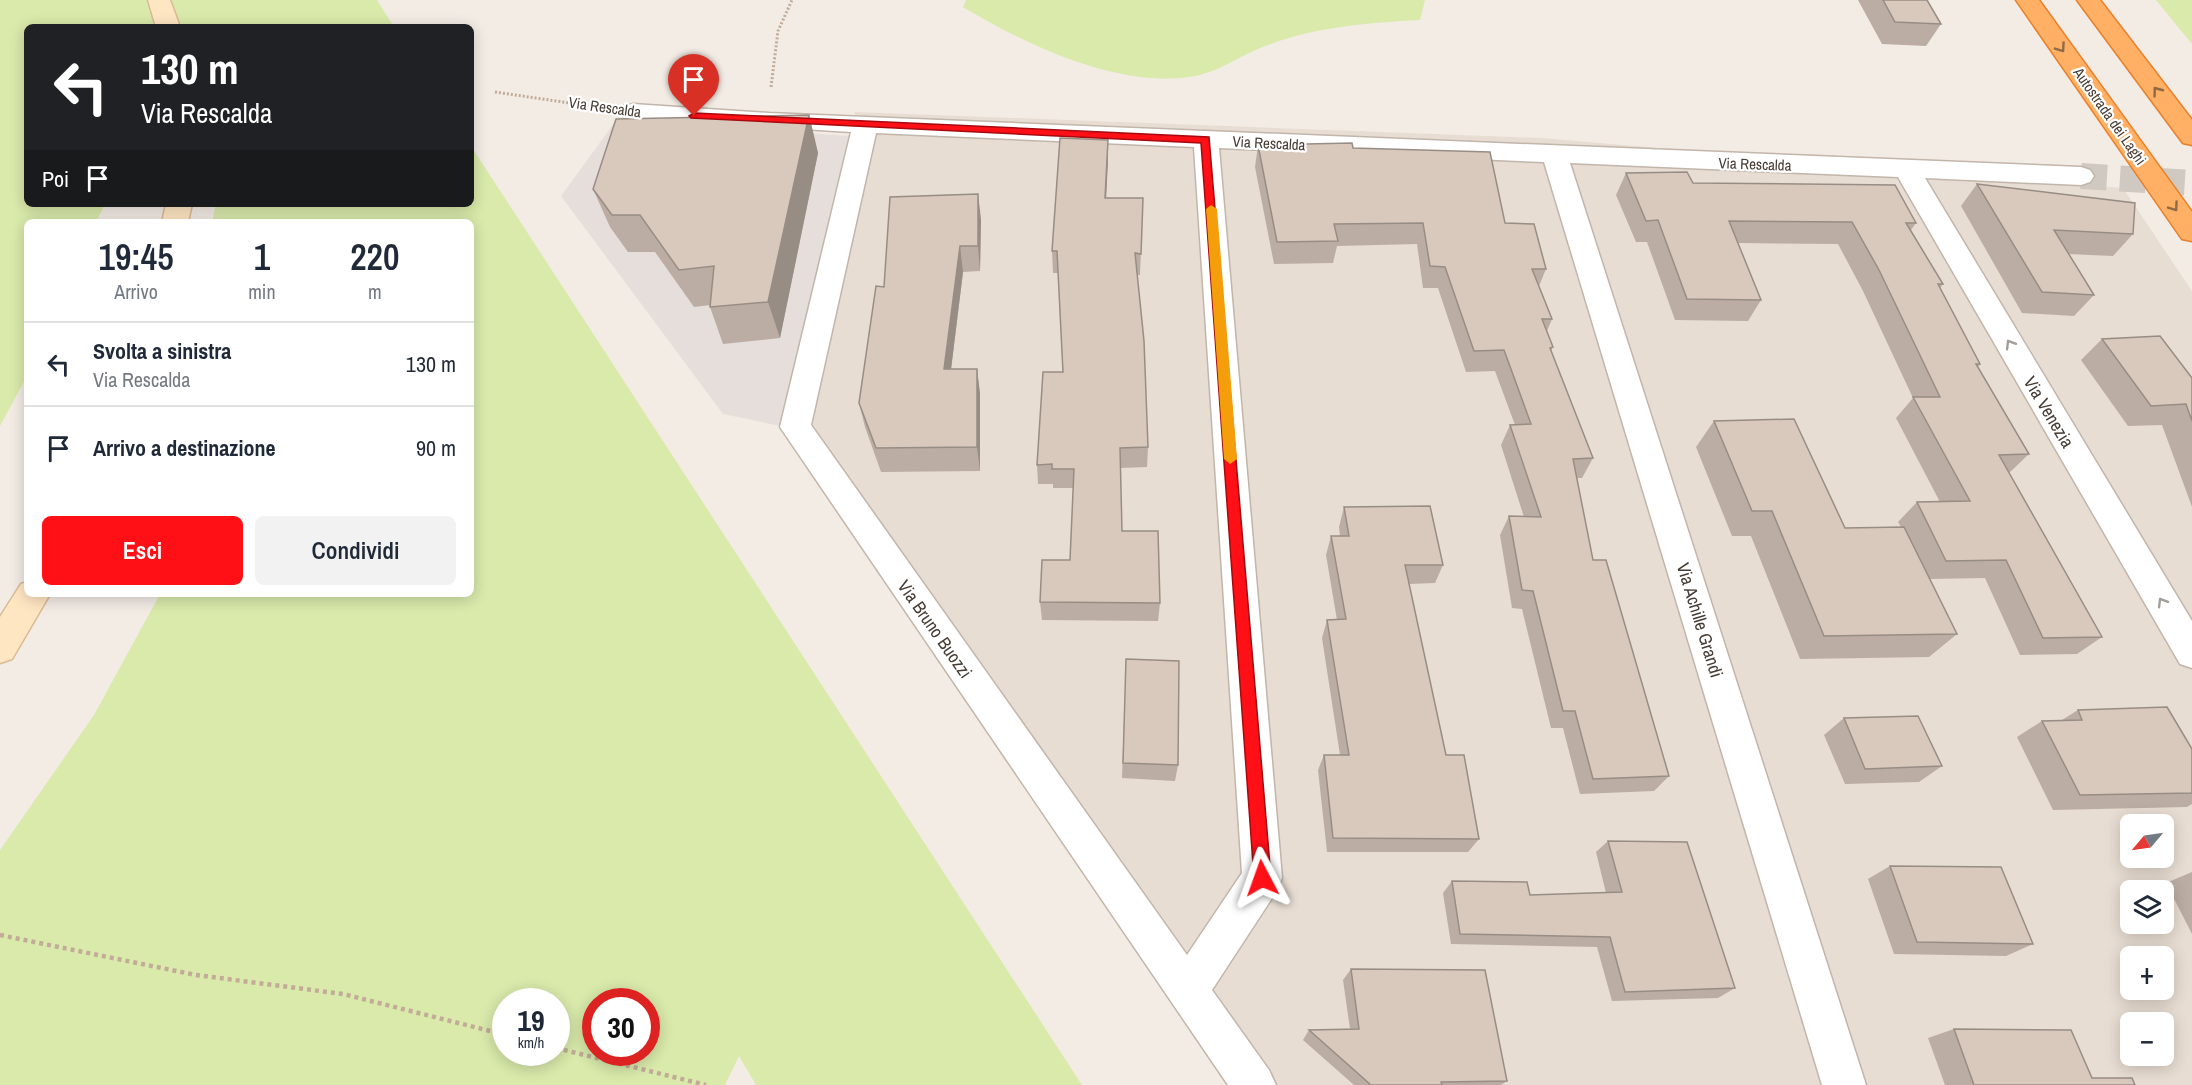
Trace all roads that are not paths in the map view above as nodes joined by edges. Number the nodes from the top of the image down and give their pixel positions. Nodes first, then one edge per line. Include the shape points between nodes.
1 (159, 0) edge
2 (2028, 0) edge
3 (2088, 0) edge
4 (167, 24) edge
5 (633, 112) road end
6 (866, 125) junction
7 (2192, 137) edge
8 (1206, 140) junction
9 (1555, 155) junction
10 (1907, 170) junction
11 (2081, 176) tunnel mouth
12 (2192, 232) edge
13 (31, 597) edge
14 (0, 648) edge
15 (2192, 653) edge
16 (1187, 992) junction
17 (1254, 1085) edge
18 (1844, 1085) edge

1 - 4 main road
2 -> 12 highway, Autostrada dei Laghi
7 -> 3 highway
5 - 6 street, Via Rescalda
6 - 8 street, Via Rescalda
6 - 16 street, Via Bruno Buozzi via 795,427
8 - 9 street, Via Rescalda
8 - 16 street via 1262,878
9 - 10 street, Via Rescalda
9 - 18 street, Via Achille Grandi
10 - 11 street, Via Rescalda
15 -> 10 street, Via Venezia
13 - 14 main road
16 - 17 street, Via Bruno Buozzi

